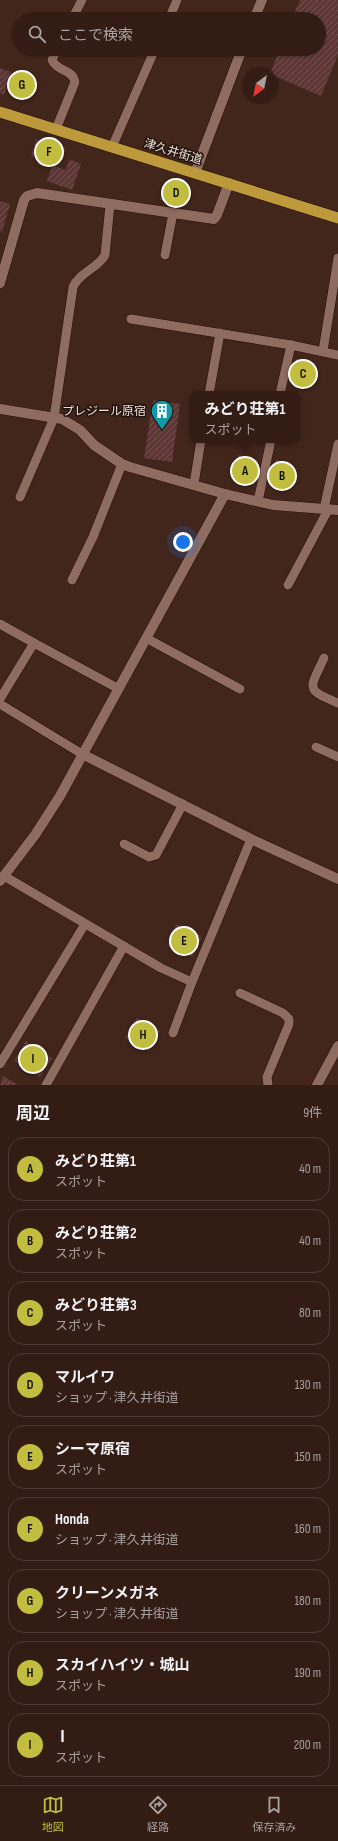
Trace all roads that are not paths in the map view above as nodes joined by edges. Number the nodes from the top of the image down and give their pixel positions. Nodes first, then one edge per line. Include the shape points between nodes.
1 (82, 0) edge
2 (177, 0) edge
3 (262, 0) edge
4 (76, 12) edge
5 (172, 12) edge
6 (257, 12) edge
7 (54, 56) edge
8 (152, 56) edge
9 (239, 56) edge
10 (0, 112) edge
11 (56, 129) junction
12 (112, 147) junction
13 (195, 173) junction
14 (229, 183) junction
15 (110, 204) junction
16 (173, 213) junction
17 (338, 218) edge
18 (165, 255) dead end
19 (338, 258) edge
20 (0, 283) edge
21 (131, 319) dead end
22 (220, 333) junction
23 (291, 345) junction
24 (323, 350) junction
25 (338, 355) edge
26 (210, 391) edge
27 (281, 391) edge
28 (0, 409) edge
29 (54, 418) junction
30 (201, 443) edge
31 (270, 443) edge
32 (338, 444) edge
33 (122, 464) junction
34 (194, 484) junction
35 (224, 494) junction
36 (20, 497) dead end
37 (258, 501) junction
38 (330, 510) edge
39 (72, 580) dead end
40 (288, 584) dead end
41 (0, 624) edge
42 (146, 638) junction
43 (34, 643) junction
44 (324, 658) dead end
45 (119, 689) junction
46 (240, 689) dead end
47 (0, 699) edge
48 (338, 703) edge
49 (0, 704) edge
50 (316, 747) dead end
51 (82, 754) junction
52 (338, 757) edge
53 (183, 804) junction
54 (251, 839) junction
55 (124, 844) dead end
56 (2, 878) edge
57 (338, 879) edge
58 (85, 924) junction
59 (124, 946) junction
60 (192, 982) junction
61 (240, 993) dead end
62 (173, 1033) dead end
63 (338, 1046) edge
64 (0, 1064) edge
65 (321, 1083) edge
66 (46, 1085) edge
67 (268, 1085) edge

1 - 4 lane
2 - 5 lane
3 - 6 street
7 - 11 lane via 52,60 55,66 71,73 75,82
8 - 12 lane
9 - 13 street
10 - 11 highway, 津久井街道
11 - 12 highway, 津久井街道
12 - 13 highway, 津久井街道
13 - 14 highway, 津久井街道
14 - 16 street via 214,219
14 - 17 highway, 津久井街道
15 - 16 street
15 - 20 street via 37,194 27,196
15 - 29 lane via 105,255 74,287
16 - 18 lane
19 - 24 lane
21 - 22 lane
22 - 23 lane
22 - 26 lane
23 - 24 lane
23 - 27 lane
24 - 25 lane
28 - 29 street
29 - 33 street via 70,423 94,446
29 - 36 lane
30 - 34 lane
31 - 37 lane
32 - 38 lane
33 - 34 street
33 - 39 lane via 93,537
34 - 35 street
35 - 37 street
35 - 42 street
37 - 38 street
38 - 40 lane
41 - 43 lane
42 - 45 street
42 - 46 lane
43 - 45 lane
43 - 47 lane
44 - 48 lane via 312,684 313,690 316,694
45 - 51 street
49 - 51 lane
50 - 52 lane
51 - 53 street
51 - 56 street via 60,796 35,835
53 - 54 street
53 - 55 lane via 156,855 149,857
54 - 57 street
54 - 60 lane
56 - 58 lane
58 - 59 lane
58 - 64 lane
59 - 60 lane via 161,968
59 - 66 lane
60 - 62 lane
61 - 67 lane via 284,1013 289,1020 267,1077
63 - 65 street

